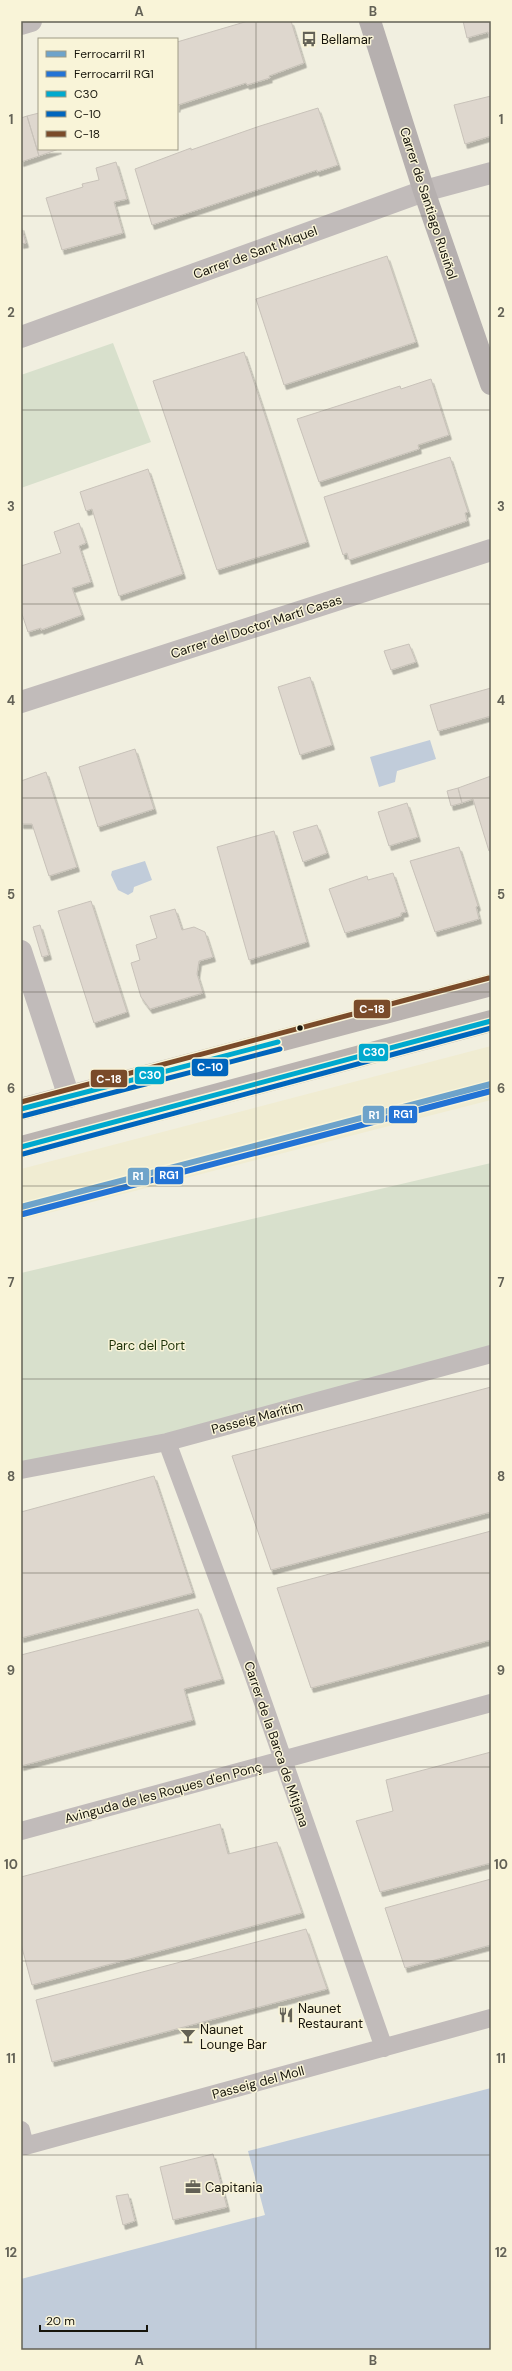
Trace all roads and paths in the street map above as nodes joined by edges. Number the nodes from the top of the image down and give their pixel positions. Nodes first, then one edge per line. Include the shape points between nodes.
1 (31, 21) edge
2 (370, 21) edge
3 (21, 24) edge
4 (491, 173) edge
5 (424, 191) junction
6 (21, 337) edge
7 (491, 384) edge
8 (491, 550) edge
9 (21, 702) edge
10 (21, 951) edge
11 (491, 985) edge
12 (491, 1021) edge
13 (69, 1096) junction
14 (21, 1109) edge
15 (21, 1148) edge
16 (491, 1354) edge
17 (167, 1442) junction
18 (21, 1470) edge
19 (491, 1703) edge
20 (282, 1760) junction
21 (21, 1831) edge
22 (491, 2018) edge
23 (384, 2048) junction
24 (23, 2138) edge

1 - 3 street
2 - 5 street, Carrer de Santiago Rusiñol
4 - 5 street, Carrer de Sant Miquel
5 - 6 street, Carrer de Sant Miquel
5 - 7 street, Carrer de Santiago Rusiñol
8 - 9 street, Carrer del Doctor Martí Casas
10 - 13 street
11 - 13 main road
12 - 15 main road
13 - 14 main road
16 - 17 lane, Passeig Marítim
17 - 18 lane, Passeig Marítim
17 - 20 lane, Carrer de la Barca de Mitjana
19 - 20 lane, Avinguda de les Roques d'en Ponç
20 - 21 lane, Avinguda de les Roques d'en Ponç
20 - 23 lane, Carrer de la Barca de Mitjana
22 - 23 lane, Passeig del Moll
23 - 24 lane, Passeig del Moll

